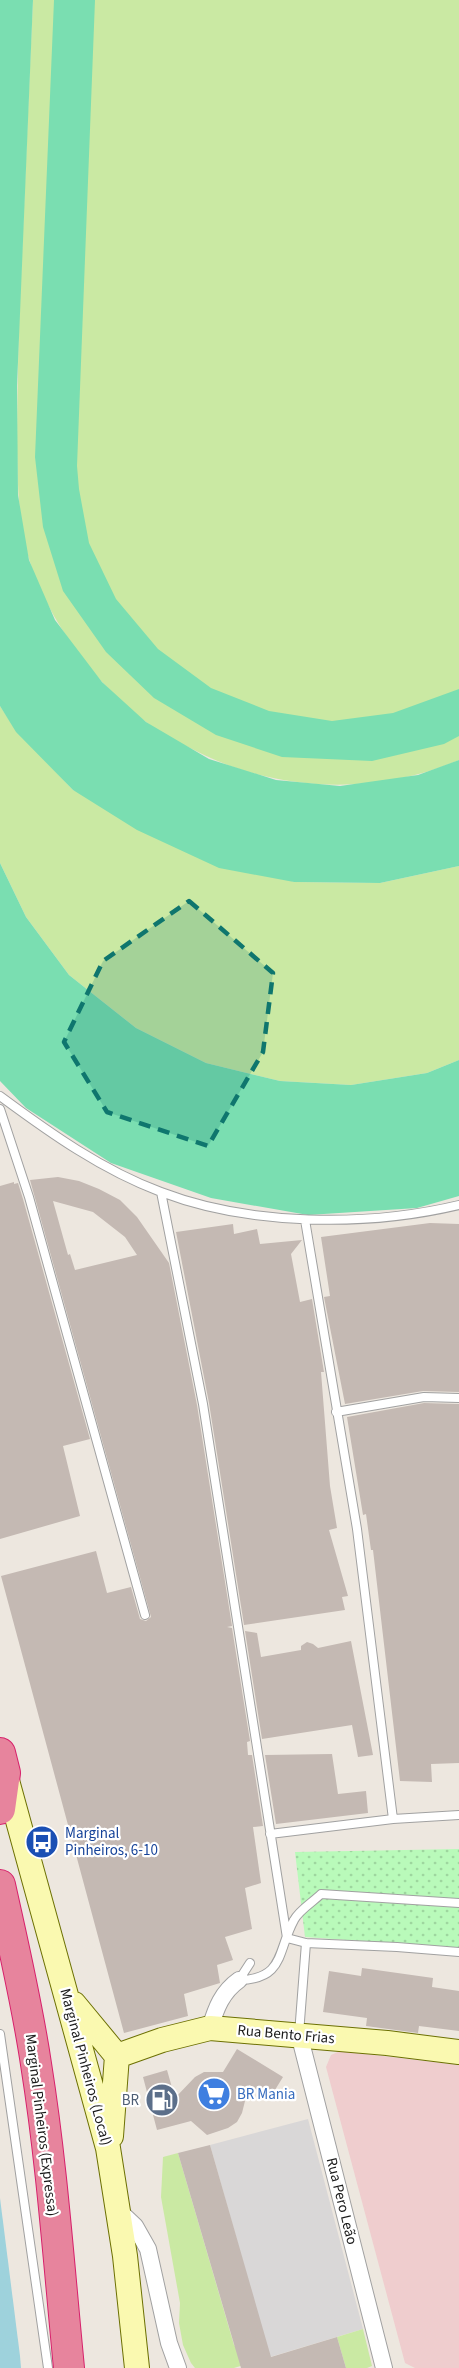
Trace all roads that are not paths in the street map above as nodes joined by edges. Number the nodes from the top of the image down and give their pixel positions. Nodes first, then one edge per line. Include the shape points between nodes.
1 (0, 1096) edge
2 (0, 1109) edge
3 (161, 1192) junction
4 (459, 1205) edge
5 (305, 1220) junction
6 (459, 1398) edge
7 (336, 1412) junction
8 (145, 1615) dead end
9 (3, 1763) edge
10 (0, 1809) edge
11 (459, 1815) edge
12 (393, 1819) junction
13 (270, 1834) junction
14 (0, 1885) edge
15 (459, 1903) edge
16 (287, 1938) junction
17 (306, 1943) junction
18 (459, 1952) edge
19 (250, 1964) dead end
20 (239, 1980) junction
21 (67, 1995) junction
22 (210, 2028) junction
23 (0, 2034) edge
24 (299, 2034) junction
25 (459, 2052) edge
26 (117, 2056) junction
27 (108, 2148) junction
28 (117, 2209) junction
29 (48, 2368) edge
30 (69, 2368) edge
31 (137, 2368) edge
32 (178, 2368) edge
33 (384, 2368) edge

1 - 3 lane via 60,1139
2 - 8 lane via 29,1197
3 - 5 lane via 201,1204
3 - 13 lane via 203,1404
4 - 5 lane via 411,1214
5 - 7 lane
6 - 7 lane via 424,1397
7 - 12 lane via 357,1529
9 - 10 highway
9 - 21 main road, Marginal Pinheiros (Local)
11 - 12 lane
12 - 13 lane
13 - 16 lane
14 - 30 highway, Marginal Pinheiros (Expressa) via 38,2074
15 - 16 lane via 321,1894 294,1919
16 - 17 lane
16 - 20 lane via 273,1968 263,1977
17 - 18 lane
17 - 24 lane
19 - 20 lane
20 - 22 street via 223,1995
21 - 26 main road
21 - 27 main road, Marginal Pinheiros (Local)
22 - 24 main road, Rua Bento Frias
22 - 26 main road, Rua Bento Frias
23 - 29 lane
24 - 25 main road, Rua Bento Frias
24 - 33 street, Rua Pero Leão
26 - 27 main road
27 - 28 main road, Marginal Pinheiros (Local)
28 - 31 main road, Marginal Pinheiros (Local)
28 - 32 street via 135,2226 148,2249

